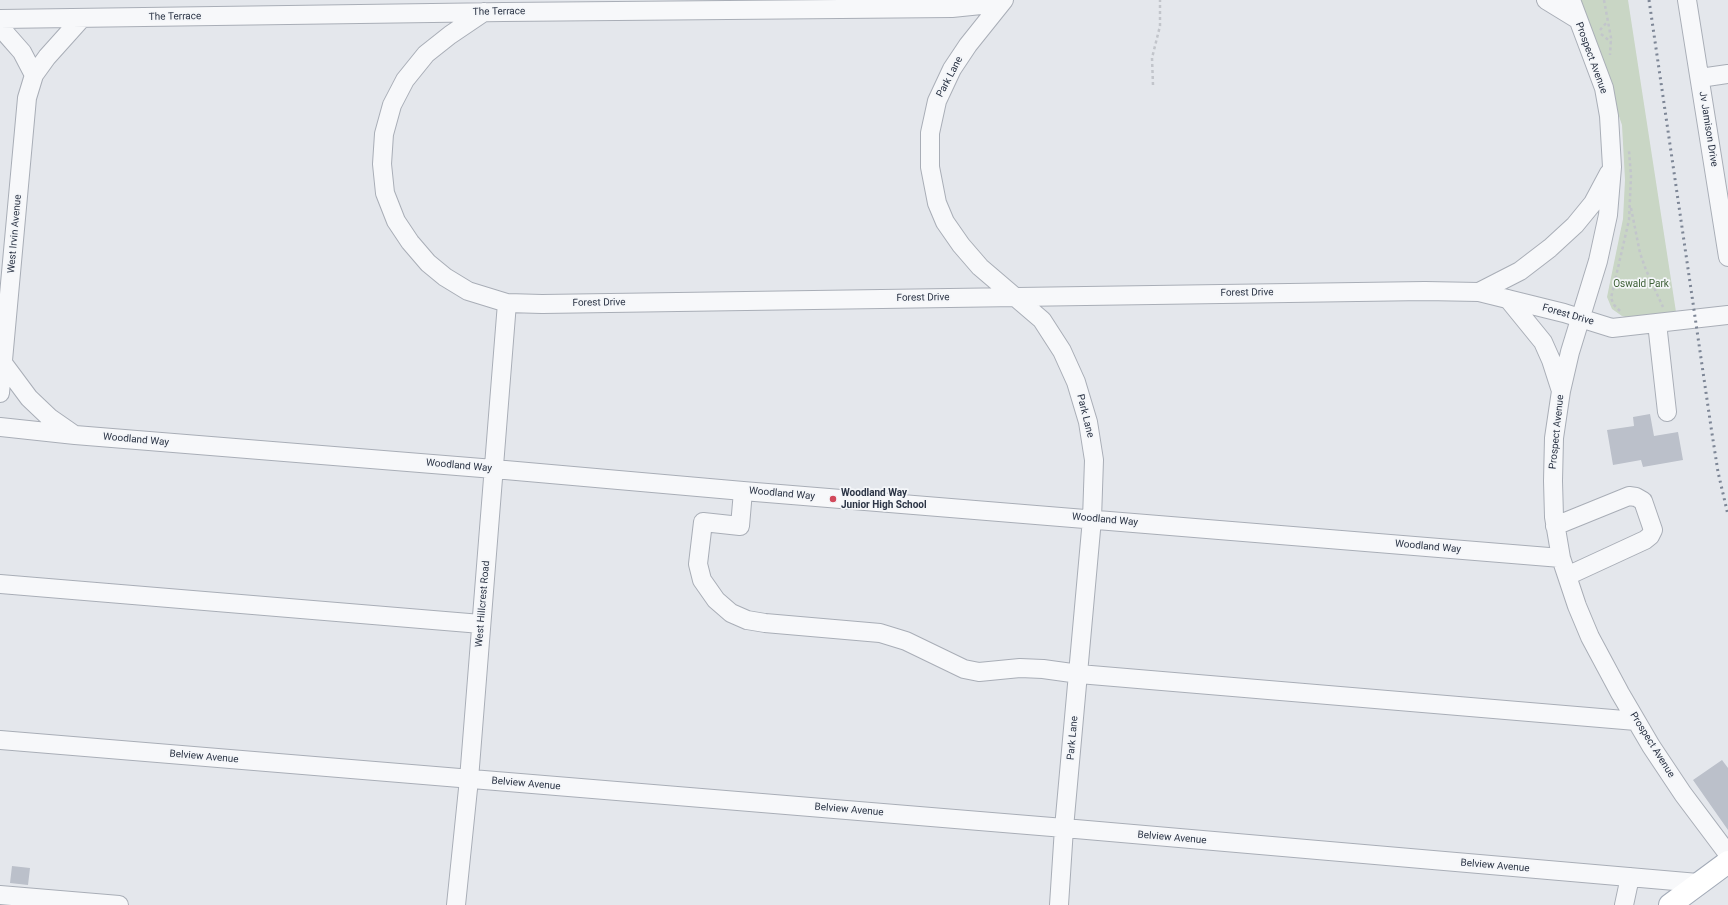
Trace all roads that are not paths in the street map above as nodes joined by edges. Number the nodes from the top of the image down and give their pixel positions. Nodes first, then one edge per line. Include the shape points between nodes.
1 (998, 0) edge
2 (1004, 0) edge
3 (1546, 0) edge
4 (1571, 0) edge
5 (1688, 0) edge
6 (511, 6) edge
7 (484, 12) junction
8 (82, 18) junction
9 (0, 19) edge
10 (1577, 19) junction
11 (0, 27) edge
12 (1728, 74) edge
13 (34, 75) junction
14 (1700, 78) junction
15 (1612, 167) junction
16 (1728, 257) edge
17 (1479, 292) junction
18 (1015, 296) junction
19 (1508, 299) junction
20 (507, 303) junction
21 (1728, 315) edge
22 (1661, 316) junction
23 (1582, 319) junction
24 (1, 361) edge
25 (1561, 390) junction
26 (0, 393) edge
27 (1668, 412) dead end
28 (0, 427) edge
29 (75, 436) junction
30 (494, 469) junction
31 (743, 491) junction
32 (1092, 519) junction
33 (1555, 526) junction
34 (1561, 558) junction
35 (1566, 576) junction
36 (0, 584) edge
37 (481, 624) junction
38 (1078, 674) junction
39 (1636, 721) junction
40 (0, 740) edge
41 (469, 779) junction
42 (1064, 828) junction
43 (1727, 864) edge
44 (1630, 877) junction
45 (1698, 883) junction
46 (0, 895) edge
47 (119, 905) edge
48 (456, 905) edge
49 (1059, 905) edge
50 (1624, 905) edge
51 (1670, 905) edge

1 - 6 street, The Terrace via 981,6 952,8
2 - 18 street, Park Lane via 952,69 937,101 930,133 930,167 937,203 945,222 980,267
3 - 10 street
4 - 10 street, Prospect Avenue
5 - 14 street, Jv Jamison Drive
6 - 7 street, The Terrace
7 - 8 street, The Terrace
7 - 20 street, Forest Drive via 450,34 426,54 405,80 392,105 384,134 382,164 385,193 396,221 428,263 468,291
8 - 9 street, The Terrace
8 - 13 street, West Irvin Avenue
10 - 15 street, Prospect Avenue via 1604,88 1609,116
11 - 13 street via 22,52
12 - 14 street
13 - 24 street, West Irvin Avenue via 27,98
14 - 16 street, Jv Jamison Drive
15 - 17 street via 1593,203 1550,248 1520,270
15 - 23 street, Prospect Avenue via 1608,215
17 - 18 street, Forest Drive
17 - 19 street, Forest Drive
18 - 20 street, Forest Drive
18 - 32 street, Park Lane via 1042,320 1062,351 1076,382 1088,422 1094,460
19 - 23 street, Forest Drive
19 - 25 street via 1543,342
20 - 30 street, West Hillcrest Road
21 - 22 street, Forest Drive
22 - 23 street, Forest Drive via 1612,328
22 - 27 street
23 - 25 street, Prospect Avenue via 1570,352
24 - 26 street, West Irvin Avenue
24 - 29 street via 29,398 50,418
25 - 33 street, Prospect Avenue via 1554,438
28 - 29 street, Woodland Way
29 - 30 street, Woodland Way
30 - 31 street, Woodland Way
30 - 37 street, West Hillcrest Road
31 - 32 street, Woodland Way
31 - 38 street via 740,526 704,522 698,564 702,580 716,600 731,613 747,620 765,623 880,633 906,641 964,669 979,672 1020,668
32 - 34 street, Woodland Way
32 - 38 street, Park Lane
33 - 34 street, Prospect Avenue
33 - 35 street via 1629,496 1643,501 1653,530 1645,540
34 - 35 street, Prospect Avenue
35 - 39 street, Prospect Avenue via 1590,637
36 - 37 street
37 - 41 street, West Hillcrest Road
38 - 39 street
38 - 42 street, Park Lane
39 - 43 street, Prospect Avenue
40 - 41 street, Belview Avenue
41 - 42 street, Belview Avenue
41 - 48 street, West Hillcrest Road
42 - 44 street, Belview Avenue
42 - 49 street, Park Lane
43 - 45 main road
44 - 45 street, Belview Avenue
44 - 50 street
45 - 51 main road
46 - 47 street

